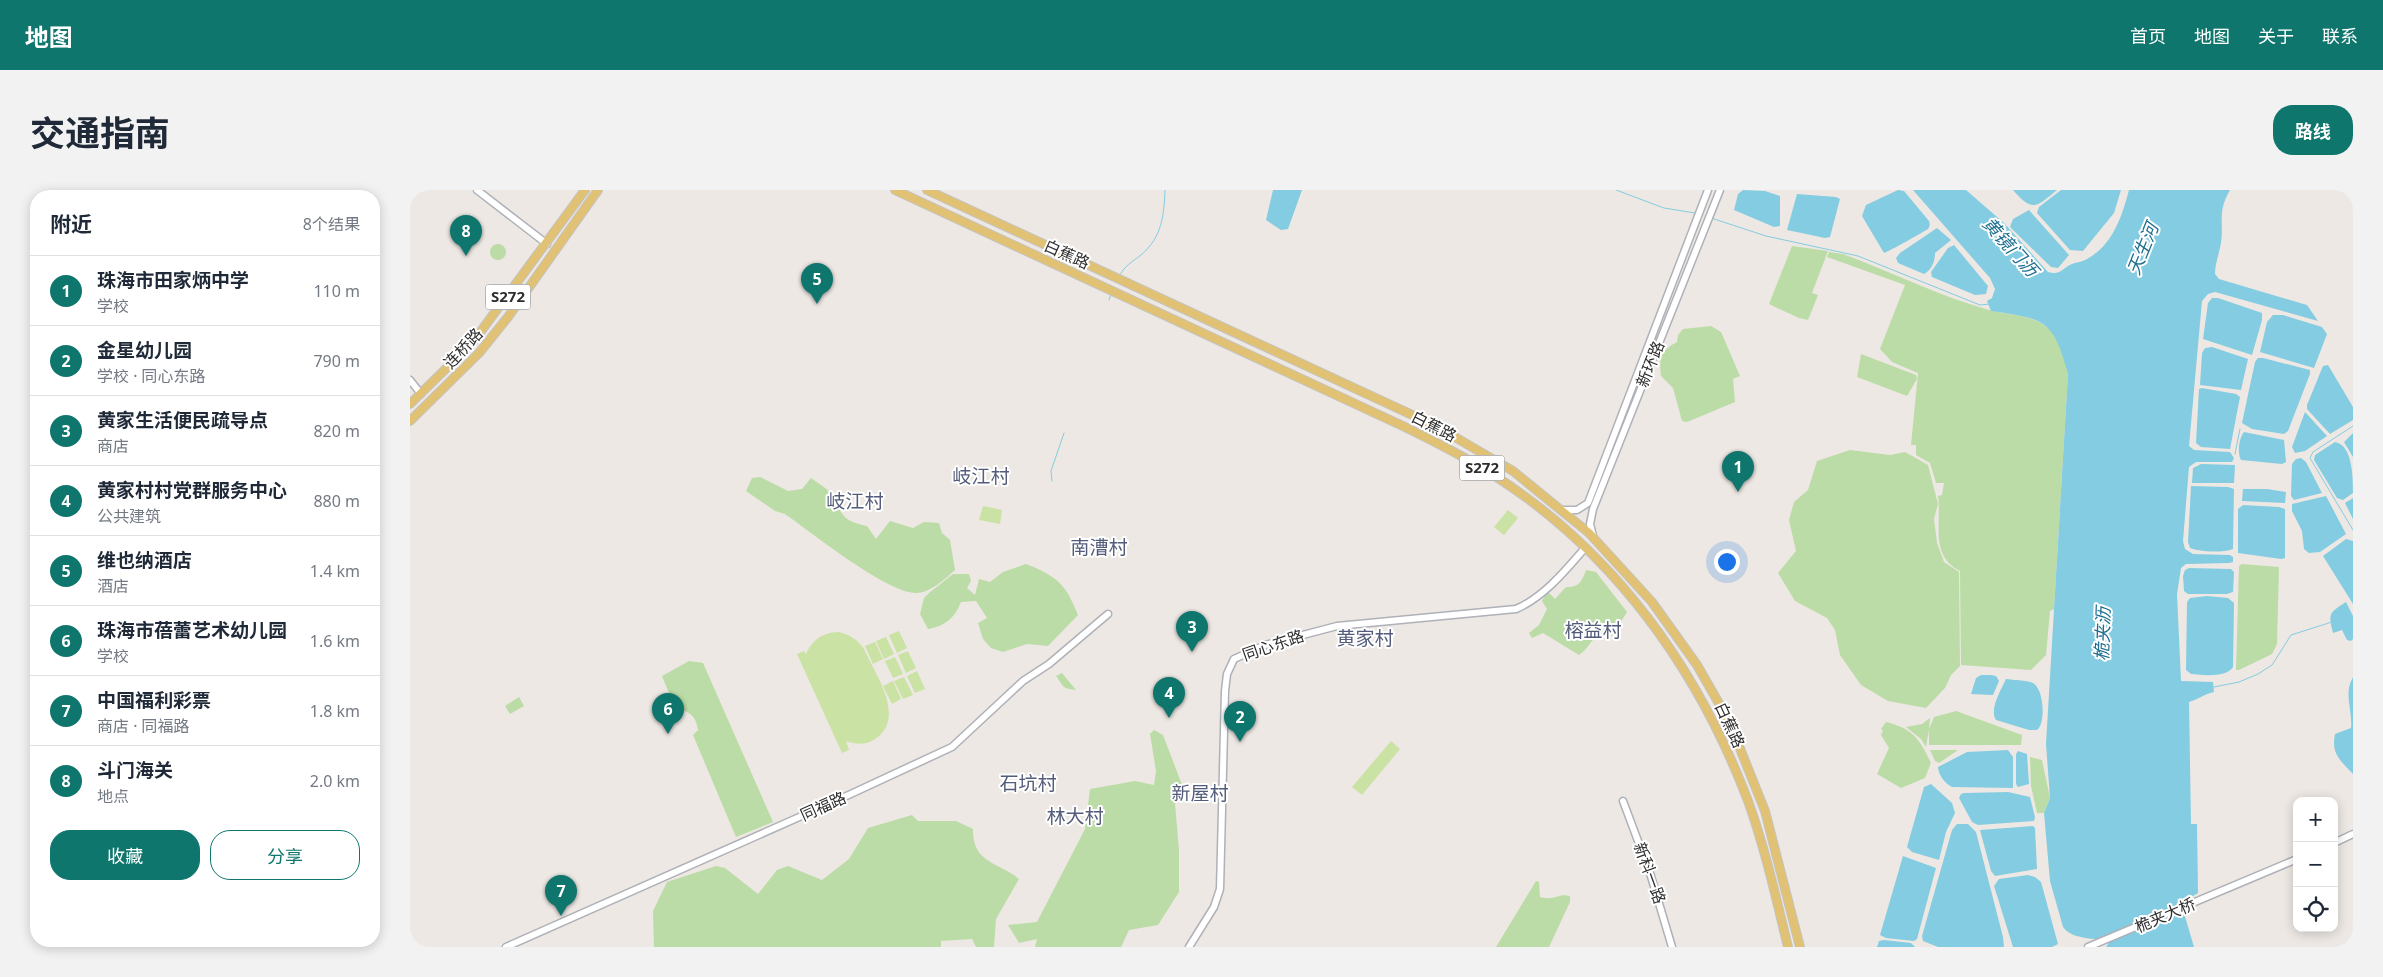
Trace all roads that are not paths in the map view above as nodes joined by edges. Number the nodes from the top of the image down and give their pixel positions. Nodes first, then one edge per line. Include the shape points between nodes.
1 (477, 190) edge
2 (585, 190) edge
3 (598, 190) edge
4 (895, 190) edge
5 (927, 190) edge
6 (1708, 190) edge
7 (1720, 190) edge
8 (547, 244) junction
9 (1073, 257) junction
10 (1067, 269) junction
11 (410, 380) edge
12 (421, 394) junction
13 (1369, 394) junction
14 (429, 403) junction
15 (410, 404) edge
16 (1363, 406) junction
17 (410, 421) edge
18 (1588, 502) junction
19 (1558, 508) junction
20 (1592, 509) junction
21 (1595, 539) junction
22 (1585, 548) junction
23 (1108, 614) dead end
24 (1623, 801) dead end
25 (2353, 834) edge
26 (2336, 842) edge
27 (2293, 861) edge
28 (506, 947) edge
29 (1188, 947) edge
30 (1672, 947) edge
31 (1788, 947) edge
32 (1800, 947) edge
33 (2088, 947) edge

1 - 8 street
2 - 8 main road, 连桥路 / S272
3 - 14 main road, 连桥路 / S272 via 480,353
4 - 10 main road, 白蕉路 / S272
5 - 9 main road, 白蕉路 / S272
6 - 18 street, 新环路
7 - 20 street, 新环路
8 - 12 main road, 连桥路 / S272 via 473,342
9 - 10 main road
9 - 13 main road, 白蕉路 / S272
10 - 16 main road, 白蕉路 / S272
11 - 12 street
12 - 14 main road
12 - 15 main road, 连桥路 / S272
13 - 16 main road
13 - 19 main road, 白蕉路 / S272 via 1484,453 1513,471
14 - 17 main road, 连桥路 / S272
16 - 22 main road, 白蕉路 / S272 via 1496,476
18 - 19 street via 1573,512
18 - 20 street via 1586,509
19 - 21 main road, 白蕉路 / S272
20 - 21 street, 新环路 via 1590,524
21 - 32 main road, 白蕉路 / S272 via 1652,602 1697,665 1729,721 1765,812
22 - 29 street, 同心东路 via 1532,601 1516,609 1337,626 1265,644 1234,659 1227,674 1225,691 1220,889 1214,907
22 - 31 main road, 白蕉路 / S272 via 1641,606 1697,689 1727,750 1759,835
23 - 28 street, 同福路 via 1054,660 1023,680 952,747
24 - 30 street, 新科一路 via 1650,873
25 - 26 street
27 - 33 street, 桅夹大桥

